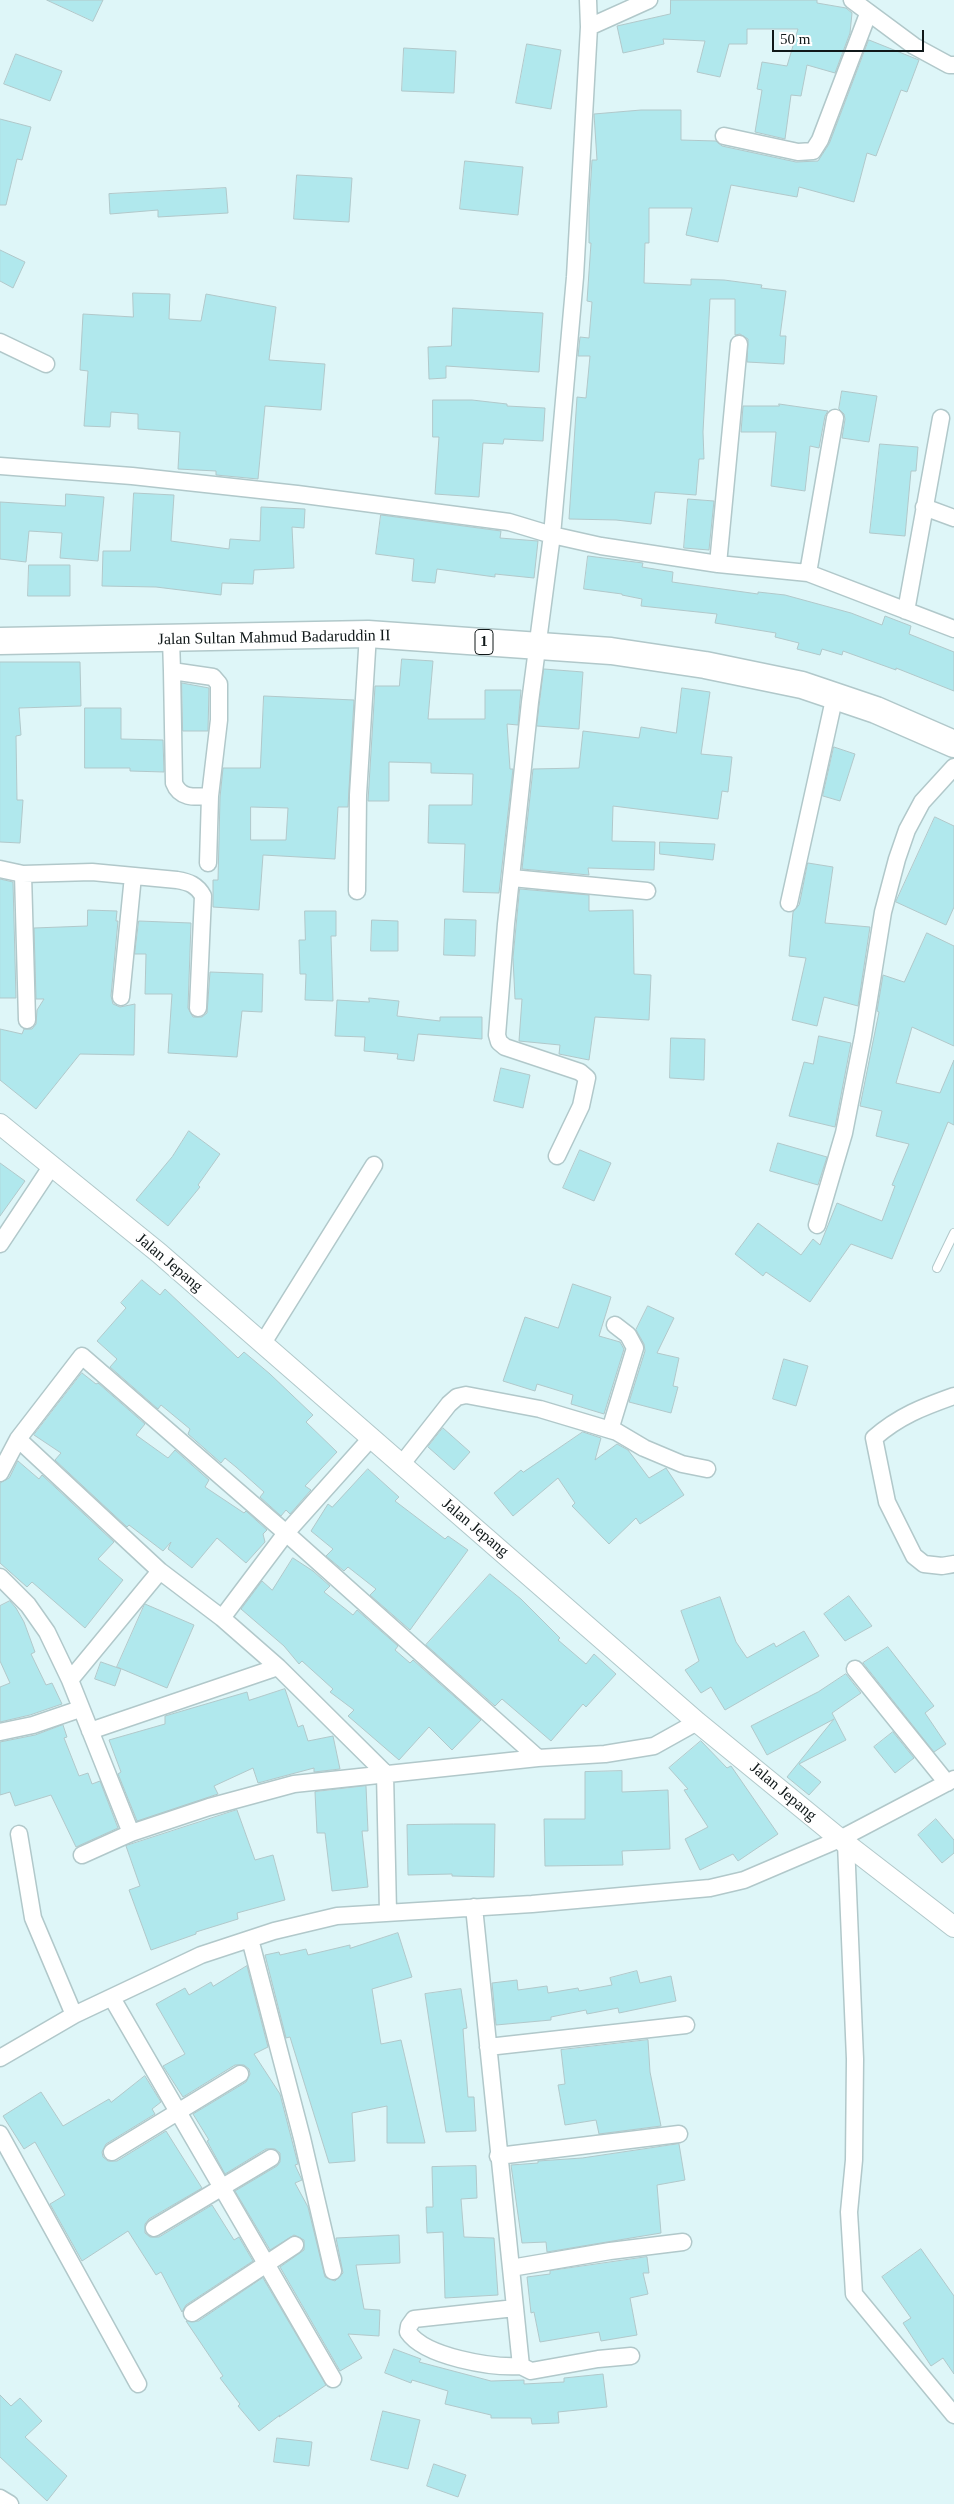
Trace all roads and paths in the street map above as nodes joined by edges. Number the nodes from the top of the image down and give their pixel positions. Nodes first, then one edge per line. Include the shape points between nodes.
1 (588, 0) edge
2 (649, 0) edge
3 (852, 0) edge
4 (868, 14) junction
5 (590, 27) junction
6 (954, 65) edge
7 (724, 136) dead end
8 (0, 342) edge
9 (739, 344) dead end
10 (46, 364) dead end
11 (835, 418) dead end
12 (941, 418) dead end
13 (0, 466) edge
14 (924, 508) junction
15 (954, 518) edge
16 (552, 535) junction
17 (718, 564) junction
18 (808, 573) junction
19 (906, 610) junction
20 (954, 629) edge
21 (368, 634) junction
22 (171, 639) junction
23 (0, 641) edge
24 (537, 646) junction
25 (172, 672) junction
26 (835, 695) junction
27 (954, 744) edge
28 (954, 767) edge
29 (210, 796) junction
30 (208, 863) dead end
31 (0, 869) edge
32 (23, 874) junction
33 (133, 876) junction
34 (512, 878) junction
35 (357, 891) dead end
36 (647, 891) dead end
37 (789, 904) dead end
38 (121, 997) dead end
39 (198, 1008) dead end
40 (28, 1020) dead end
41 (0, 1124) edge
42 (557, 1156) dead end
43 (374, 1166) dead end
44 (51, 1168) junction
45 (817, 1225) dead end
46 (954, 1233) edge
47 (0, 1244) edge
48 (936, 1268) dead end
49 (614, 1325) dead end
50 (263, 1343) junction
51 (954, 1396) edge
52 (610, 1430) junction
53 (372, 1437) junction
54 (18, 1438) junction
55 (401, 1466) junction
56 (707, 1468) dead end
57 (0, 1474) edge
58 (286, 1533) junction
59 (954, 1564) edge
60 (160, 1570) junction
61 (0, 1577) edge
62 (222, 1618) junction
63 (278, 1667) junction
64 (855, 1668) dead end
65 (70, 1680) junction
66 (80, 1709) junction
67 (698, 1722) junction
68 (90, 1731) junction
69 (0, 1732) edge
70 (538, 1758) junction
71 (385, 1773) junction
72 (951, 1781) edge
73 (131, 1832) junction
74 (19, 1834) dead end
75 (843, 1841) junction
76 (82, 1855) dead end
77 (474, 1907) junction
78 (388, 1912) junction
79 (954, 1927) edge
80 (250, 1939) junction
81 (112, 1998) junction
82 (74, 2015) junction
83 (686, 2025) dead end
84 (488, 2047) junction
85 (0, 2058) edge
86 (240, 2074) dead end
87 (178, 2112) junction
88 (0, 2134) edge
89 (678, 2134) dead end
90 (112, 2152) dead end
91 (498, 2156) junction
92 (271, 2158) dead end
93 (222, 2187) junction
94 (154, 2228) dead end
95 (683, 2242) dead end
96 (295, 2245) dead end
97 (267, 2265) junction
98 (511, 2268) junction
99 (333, 2271) dead end
100 (515, 2308) junction
101 (192, 2313) dead end
102 (631, 2356) dead end
103 (521, 2366) junction
104 (333, 2379) dead end
105 (138, 2384) dead end
106 (954, 2415) edge
107 (0, 2498) edge
108 (10, 2504) edge

1 - 5 street
2 - 5 street
3 - 4 street
4 - 6 street via 914,46
4 - 7 street via 813,151 798,152
5 - 16 street via 575,277
8 - 10 street
9 - 17 street
11 - 18 street
12 - 14 street
13 - 16 street via 297,494 509,522
14 - 15 street
14 - 19 street
16 - 17 street
16 - 24 street
17 - 18 street
18 - 19 street
19 - 20 street
21 - 22 highway, Jalan Sultan Mahmud Badaruddin II / 1
21 - 24 highway, Jalan Sultan Mahmud Badaruddin II / 1
21 - 35 street via 358,795
22 - 23 highway, Jalan Sultan Mahmud Badaruddin II / 1
22 - 25 street
24 - 26 highway, Jalan Sultan Mahmud Badaruddin II / 1 via 612,651 705,665
24 - 34 street
25 - 29 street via 176,790 191,797
25 - 29 street via 213,677 219,684 219,720
26 - 27 highway, Jalan Sultan Mahmud Badaruddin II / 1
26 - 37 street
28 - 45 street via 922,802 897,859 883,912 844,1133
29 - 30 street
31 - 32 street
32 - 33 street via 92,872
32 - 40 street
33 - 38 street
33 - 39 street via 189,882 199,888 203,896
34 - 36 street
34 - 42 street via 497,1035 499,1042 504,1047 580,1072 587,1078 581,1106
41 - 44 street, Jalan Jepang
43 - 50 street
44 - 47 street
44 - 50 street, Jalan Jepang via 159,1253
46 - 48 lane
49 - 52 street via 628,1336 634,1348
50 - 53 street, Jalan Jepang
51 - 59 street via 892,1422 874,1438 887,1502 914,1556 924,1564
52 - 55 street via 540,1409 466,1395 449,1404
52 - 56 street via 682,1464
53 - 55 street, Jalan Jepang
53 - 58 street
54 - 57 street
54 - 58 street via 82,1356
54 - 60 street
55 - 67 street, Jalan Jepang
58 - 62 street
58 - 70 street
60 - 62 street
60 - 65 street
61 - 65 street via 28,1605 48,1632
62 - 63 street
63 - 68 street
63 - 71 street
64 - 72 street
65 - 66 street
66 - 68 street
66 - 69 street
67 - 70 street via 654,1746 605,1754
67 - 75 street, Jalan Jepang
68 - 73 street
70 - 71 street
71 - 73 street via 294,1784
71 - 78 street
72 - 75 street
73 - 76 street
74 - 82 street via 33,1918
75 - 77 street via 744,1880 710,1888
75 - 79 street, Jalan Jepang
75 - 106 street via 855,2060 854,2160 849,2212 854,2294
77 - 78 street
77 - 84 street
78 - 80 street via 337,1916
80 - 81 street via 201,1955
80 - 99 street
81 - 82 street
81 - 87 street
82 - 85 street
83 - 84 street
84 - 91 street
86 - 87 street
87 - 90 street
87 - 93 street
88 - 105 street
89 - 91 street
91 - 98 street
92 - 93 street
93 - 94 street
93 - 97 street
95 - 98 street
96 - 97 street
97 - 101 street
97 - 104 street
98 - 100 street
100 - 103 street
100 - 103 street via 414,2319 408,2332 413,2339 460,2359
102 - 103 street via 531,2371
107 - 108 street

